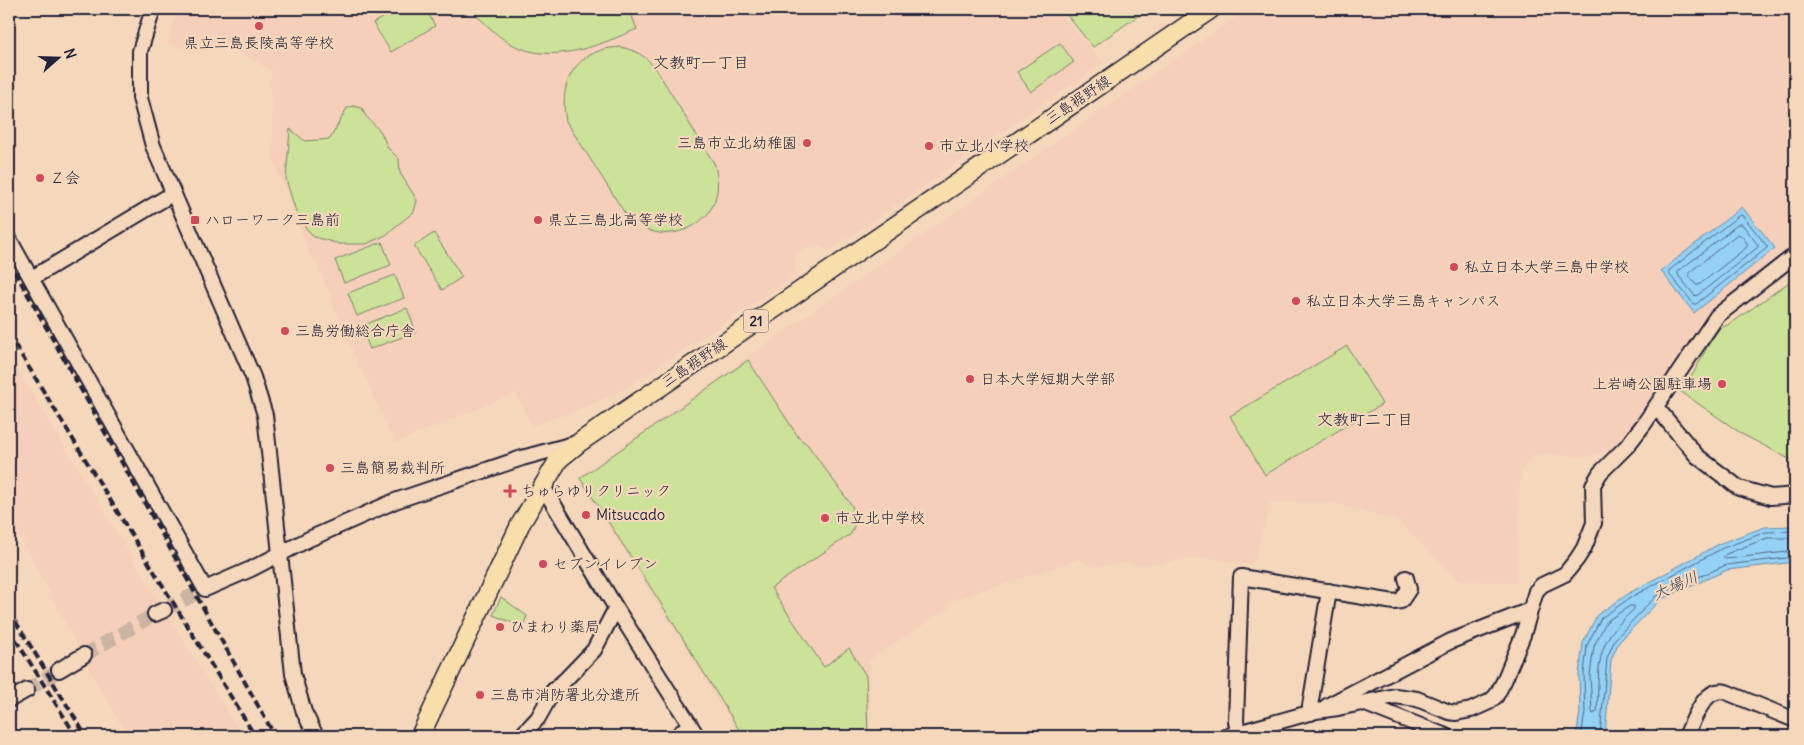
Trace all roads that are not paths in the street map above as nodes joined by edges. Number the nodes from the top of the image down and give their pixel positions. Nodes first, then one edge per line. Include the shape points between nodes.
1 (153, 9) edge
2 (1211, 9) edge
3 (172, 194) junction
4 (9, 239) edge
5 (1795, 255) edge
6 (32, 278) junction
7 (1656, 407) junction
8 (580, 442) junction
9 (542, 485) junction
10 (1795, 495) edge
11 (280, 554) junction
12 (1406, 578) dead end
13 (1329, 591) junction
14 (616, 608) junction
15 (1530, 610) junction
16 (84, 655) tunnel mouth
17 (59, 670) tunnel mouth
18 (27, 690) tunnel mouth
19 (9, 700) edge
20 (1363, 703) junction
21 (1314, 712) junction
22 (1795, 720) edge
23 (690, 724) junction
24 (1233, 735) edge
25 (316, 736) edge
26 (420, 736) edge
27 (521, 736) edge
28 (677, 736) edge
29 (697, 736) edge
30 (1446, 736) edge
31 (1686, 736) edge

1 - 3 street via 140,52 140,98 152,146
2 - 8 main road, 三島裾野線 / 21
3 - 6 street
3 - 11 street via 253,377 265,415
4 - 6 street
5 - 7 street via 1717,316
6 - 11 street via 205,589
7 - 10 street via 1696,456 1739,488 1771,497
7 - 15 street via 1593,485 1594,523 1577,559 1565,574 1539,588
8 - 9 main road, 三島裾野線 / 21 via 559,459
8 - 11 street via 394,501
9 - 14 street
9 - 26 main road, 三島裾野線 / 21
11 - 25 street via 293,674 304,712
12 - 13 street via 1409,589 1403,600 1398,602
13 - 21 street via 1310,706
13 - 24 street via 1241,576
14 - 23 street
14 - 27 street via 594,650 553,691 538,718
15 - 20 street via 1504,681 1489,702 1456,713 1417,698 1395,696
15 - 21 street via 1451,641
16 - 17 street
18 - 19 street
20 - 21 street
20 - 30 street
21 - 24 street
22 - 31 street via 1717,691 1710,694 1700,708
23 - 28 street
23 - 29 street

